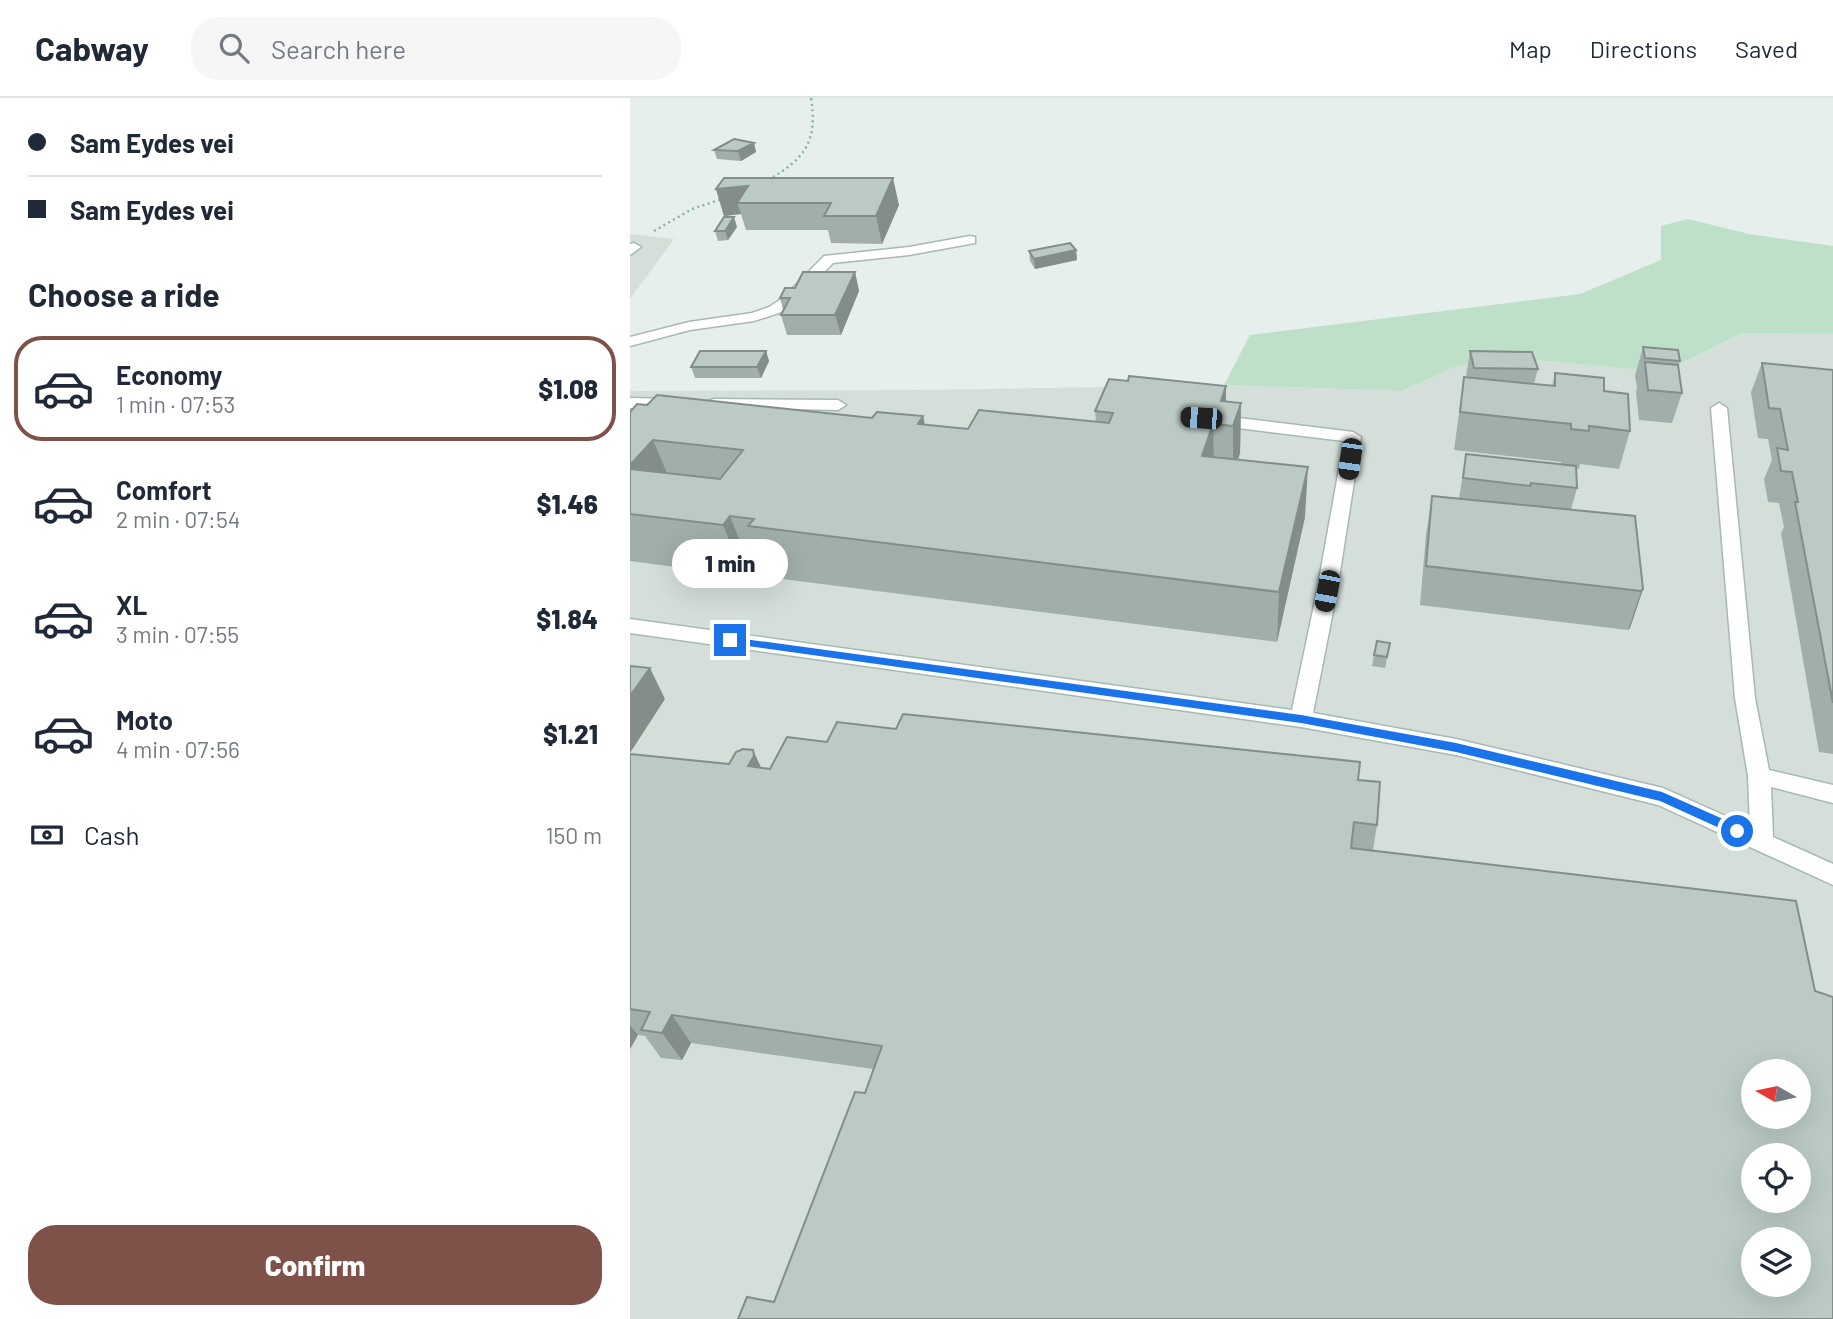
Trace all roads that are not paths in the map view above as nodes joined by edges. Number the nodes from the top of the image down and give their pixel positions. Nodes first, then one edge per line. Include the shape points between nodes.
1 (970, 240) dead end
2 (630, 342) edge
3 (630, 403) edge
4 (838, 405) dead end
5 (1719, 408) dead end
6 (1201, 418) edge
7 (630, 626) edge
8 (1301, 719) junction
9 (1759, 776) junction
10 (1833, 794) edge
11 (1762, 842) junction
12 (1833, 875) edge

1 - 2 street via 829,259 774,310
3 - 4 street
5 - 9 street via 1745,698
6 - 8 street via 1353,437
7 - 8 street
8 - 11 street via 1456,747 1662,797
9 - 10 street
9 - 11 street
11 - 12 street

